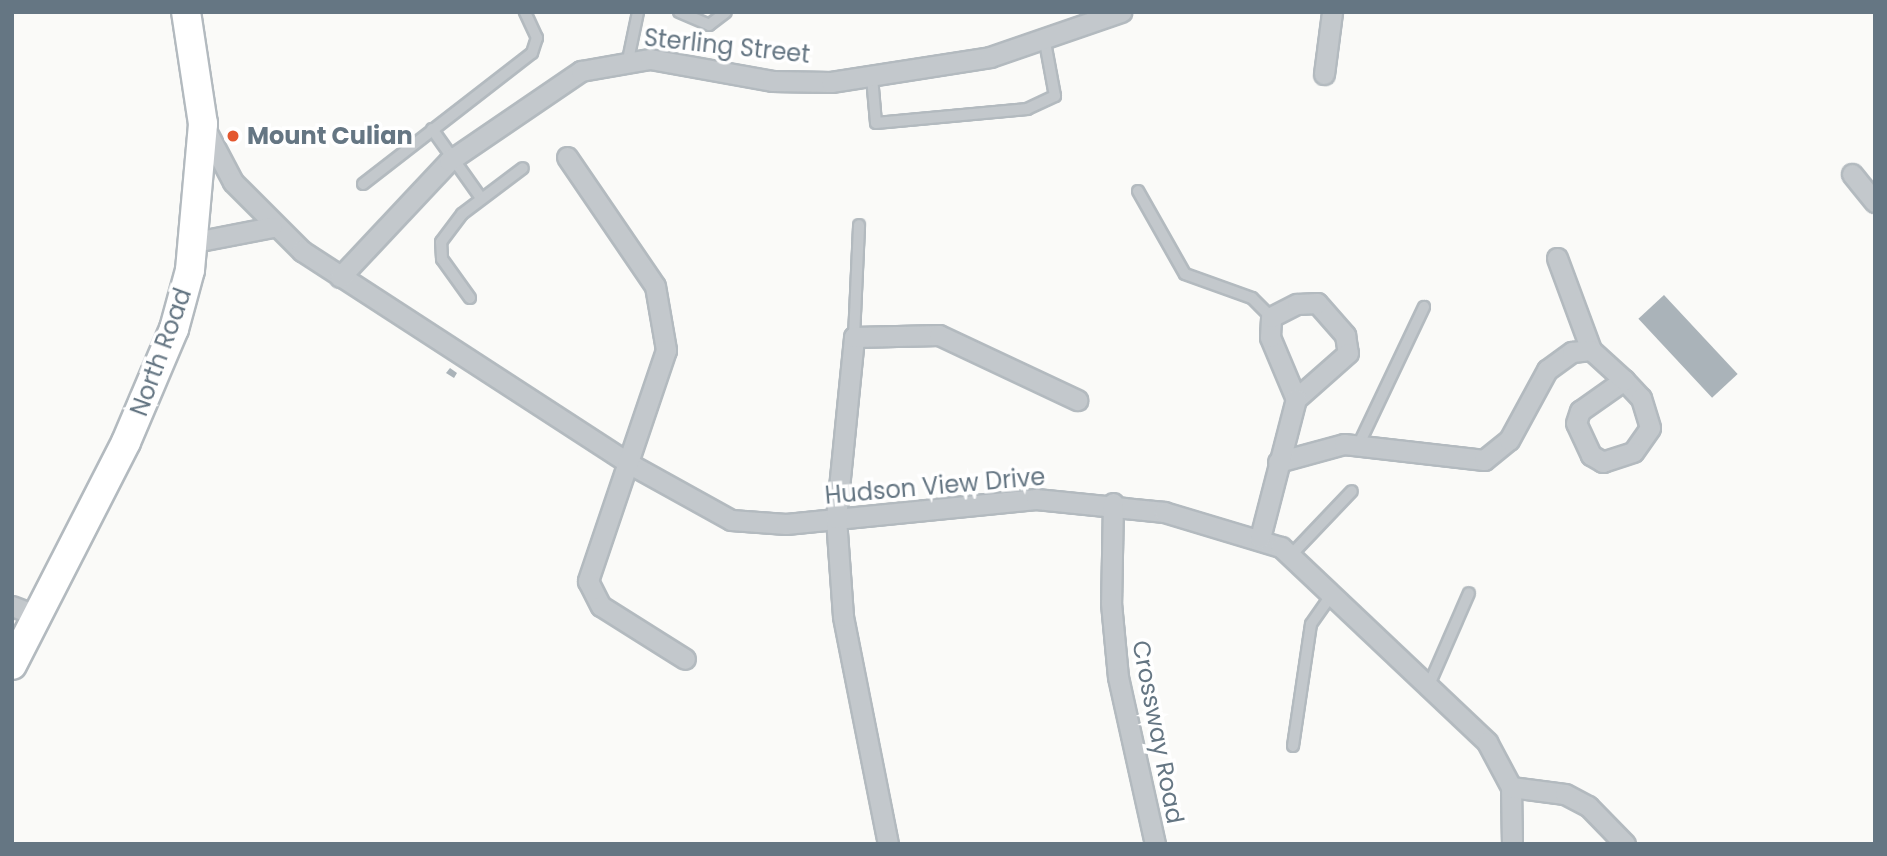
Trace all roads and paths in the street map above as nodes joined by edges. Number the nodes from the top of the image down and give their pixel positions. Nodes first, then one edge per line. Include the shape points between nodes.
1 (186, 12) edge
2 (525, 12) edge
3 (638, 12) edge
4 (679, 12) edge
5 (726, 12) edge
6 (1332, 12) edge
7 (1110, 14) edge
8 (1045, 42) junction
9 (620, 61) junction
10 (1324, 74) dead end
11 (872, 77) junction
12 (203, 124) junction
13 (432, 129) junction
14 (567, 157) dead end
15 (452, 159) junction
16 (523, 168) dead end
17 (1852, 174) dead end
18 (363, 184) dead end
19 (1138, 191) dead end
20 (481, 198) junction
21 (1875, 202) edge
22 (859, 225) dead end
23 (272, 227) junction
24 (195, 242) junction
25 (1557, 258) dead end
26 (340, 277) junction
27 (470, 298) dead end
28 (1424, 307) dead end
29 (1271, 317) junction
30 (854, 337) junction
31 (1591, 350) junction
32 (1624, 380) dead end
33 (1296, 398) junction
34 (1077, 400) dead end
35 (1358, 446) junction
36 (1278, 462) junction
37 (630, 464) junction
38 (1352, 491) dead end
39 (1113, 503) junction
40 (836, 518) junction
41 (1260, 538) junction
42 (1291, 555) junction
43 (1334, 591) junction
44 (1469, 593) dead end
45 (24, 611) edge
46 (685, 659) dead end
47 (12, 665) edge
48 (1429, 685) junction
49 (1293, 746) dead end
50 (1511, 787) junction
51 (888, 844) edge
52 (1155, 844) edge
53 (1512, 844) edge
54 (1625, 844) edge

1 - 12 main road, North Road
2 - 13 lane via 537,38 531,53
3 - 9 lane
4 - 5 lane via 709,25
6 - 10 street
7 - 8 street, Sterling Street
8 - 11 street, Sterling Street
8 - 11 lane via 1055,96 1027,109 876,123
9 - 11 street, Sterling Street via 772,81
9 - 15 street via 551,88
12 - 23 street, Hudson View Drive via 233,182
12 - 24 main road, North Road
13 - 15 lane
13 - 18 lane
14 - 37 street via 612,218 658,299 666,350
15 - 20 lane
15 - 26 street
16 - 20 lane
17 - 21 street
19 - 29 lane via 1185,274 1252,298
20 - 27 lane via 441,242 442,259
22 - 30 lane
23 - 24 street
23 - 26 street, Hudson View Drive
24 - 45 main road, North Road via 174,329 151,387
25 - 31 street
26 - 37 street, Hudson View Drive
28 - 35 lane
29 - 33 street via 1270,337
29 - 33 street via 1297,304 1317,303 1345,335 1348,353
30 - 34 street via 939,334
30 - 40 street
31 - 32 street
31 - 35 street via 1572,352 1546,370 1509,440 1484,460
33 - 36 street
35 - 36 street via 1319,446
36 - 41 street
37 - 40 street, Hudson View Drive via 731,520 786,524
37 - 46 street via 588,566 588,581 601,606
38 - 42 lane
39 - 40 street, Hudson View Drive via 1036,499
39 - 41 street, Hudson View Drive
39 - 52 street, Crossway Road via 1111,604 1118,677
40 - 51 street via 843,616
41 - 42 street, Hudson View Drive
42 - 43 street, Hudson View Drive
43 - 48 street, Hudson View Drive
43 - 49 lane via 1311,624
44 - 48 lane
45 - 47 main road, North Road
48 - 50 street, Hudson View Drive via 1487,742
50 - 53 street, Hudson View Drive
50 - 54 street via 1565,794 1588,806

